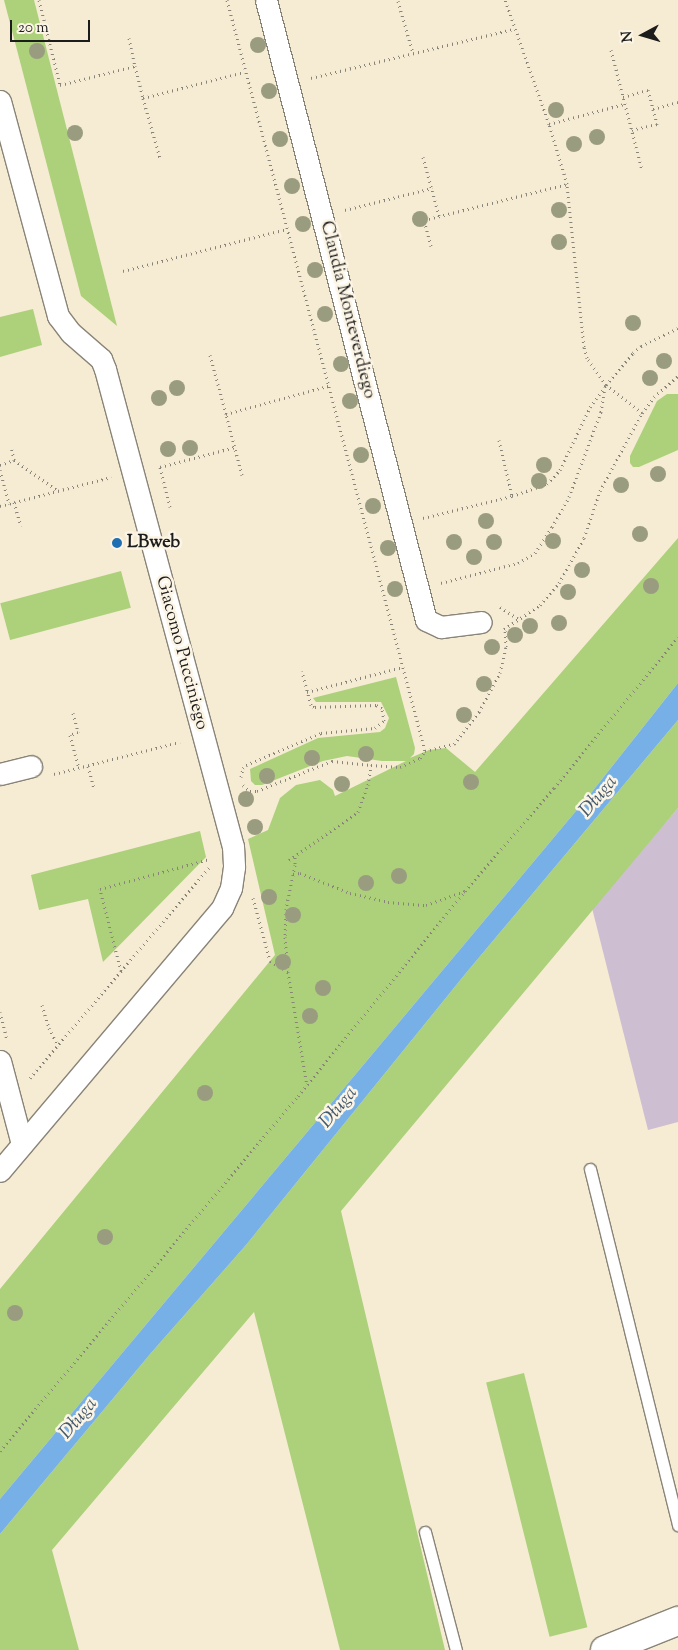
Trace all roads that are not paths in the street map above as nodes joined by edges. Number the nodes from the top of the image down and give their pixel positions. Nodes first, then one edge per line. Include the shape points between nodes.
1 (266, 0) edge
2 (0, 101) edge
3 (482, 622) road end
4 (38, 771) road end
5 (0, 774) edge
6 (0, 1061) edge
7 (22, 1144) junction
8 (590, 1169) dead end
9 (0, 1171) edge
10 (678, 1525) edge
11 (426, 1532) dead end
12 (678, 1621) edge
13 (456, 1650) edge
14 (605, 1650) edge

1 - 3 street, Claudia Monteverdiego via 426,620 441,627
2 - 7 street, Giacomo Pucciniego via 58,316 71,333 101,359 105,369 226,851 234,866 231,888 222,908
4 - 5 street
6 - 7 street
7 - 9 street, Giacomo Pucciniego
8 - 10 lane
11 - 13 lane
12 - 14 street

